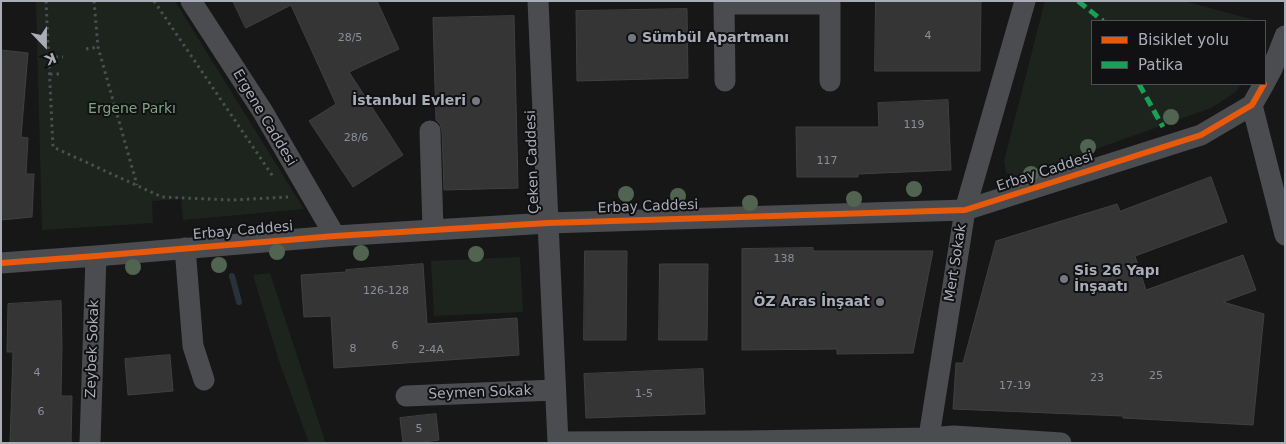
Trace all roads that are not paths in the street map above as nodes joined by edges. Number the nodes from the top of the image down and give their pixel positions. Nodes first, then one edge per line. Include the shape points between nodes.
1 (191, 1) edge
2 (538, 1) edge
3 (1025, 1) edge
4 (775, 3) edge
5 (1285, 36) edge
6 (1266, 80) edge
7 (725, 81) dead end
8 (830, 81) dead end
9 (1263, 85) edge
10 (1252, 105) junction
11 (430, 131) dead end
12 (965, 210) junction
13 (548, 223) junction
14 (433, 230) junction
15 (1285, 235) edge
16 (335, 236) junction
17 (185, 248) junction
18 (96, 256) junction
19 (1, 263) edge
20 (204, 380) dead end
21 (555, 390) junction
22 (406, 396) dead end
23 (928, 440) edge
24 (558, 442) edge
25 (747, 442) edge
26 (90, 443) edge
27 (1061, 443) edge

1 - 16 street, Ergene Caddesi via 263,112
2 - 13 street, Çeken Caddesi
3 - 12 street, Mert Sokak
4 - 7 street via 724,4
4 - 8 street via 830,4
5 - 6 street, Erbay Caddesi
9 - 10 street, Erbay Caddesi
10 - 12 street, Erbay Caddesi via 1201,135
10 - 15 street
11 - 14 street
12 - 13 street, Erbay Caddesi
12 - 23 street, Mert Sokak
13 - 14 street, Erbay Caddesi
13 - 21 street, Çeken Caddesi
14 - 16 street, Erbay Caddesi
16 - 17 street, Erbay Caddesi
17 - 18 street, Erbay Caddesi
17 - 20 street via 193,346
18 - 19 street, Erbay Caddesi
18 - 26 street, Zeybek Sokak
21 - 22 street, Seymen Sokak
21 - 24 street, Çeken Caddesi
23 - 25 street
23 - 27 street via 954,436
24 - 25 street

